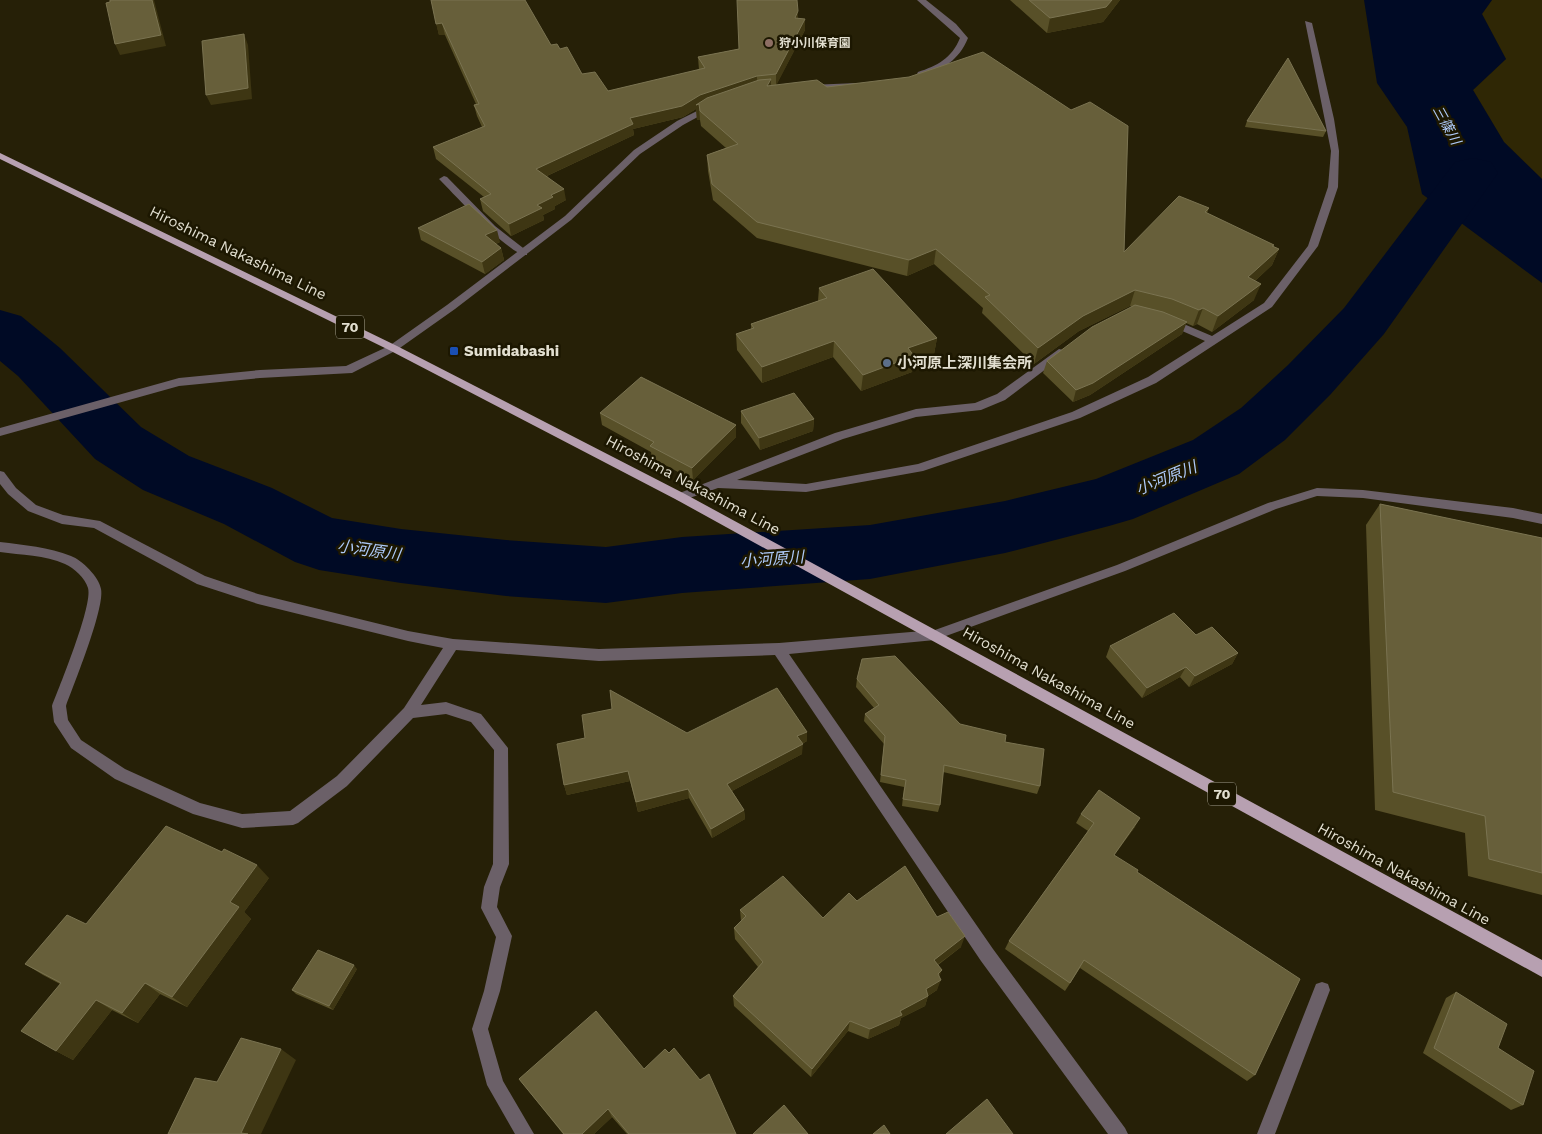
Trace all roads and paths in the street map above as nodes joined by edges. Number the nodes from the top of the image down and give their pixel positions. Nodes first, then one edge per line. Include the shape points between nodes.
1 (921, 0) edge
2 (1308, 23) dead end
3 (909, 77) edge
4 (862, 84) edge
5 (804, 88) edge
6 (722, 103) edge
7 (0, 156) edge
8 (444, 179) dead end
9 (524, 252) junction
10 (1154, 317) edge
11 (1214, 342) junction
12 (1069, 346) edge
13 (393, 348) junction
14 (0, 432) edge
15 (0, 475) edge
16 (714, 483) junction
17 (681, 497) junction
18 (1542, 519) edge
19 (0, 547) edge
20 (935, 635) junction
21 (453, 644) junction
22 (779, 649) junction
23 (409, 712) junction
24 (1542, 969) edge
25 (1322, 990) dead end
26 (525, 1134) edge
27 (1119, 1134) edge
28 (1266, 1134) edge

1 - 3 street via 964,38 960,51 951,59 933,70
2 - 11 street via 1335,151 1333,187 1313,246 1268,305
4 - 5 street
6 - 9 street via 680,123 637,152 568,218
7 - 13 main road, Hiroshima Nakashima Line / 70
8 - 9 street via 492,228
9 - 13 street
10 - 11 street
11 - 16 street via 1152,380 1076,415 919,468 806,488
12 - 16 street via 1001,397 977,407 916,413 839,436
13 - 14 street via 348,370 178,382
13 - 17 main road, Hiroshima Nakashima Line / 70
15 - 21 street via 12,491 32,508 62,519 96,524 201,580 311,613
16 - 17 street
17 - 20 main road, Hiroshima Nakashima Line / 70
18 - 20 street via 1363,494 1317,492 1272,506 1121,568
19 - 23 street via 69,560 85,572 95,589 92,612 59,706 61,722 76,744 120,774 198,809 242,821 293,818 342,781
20 - 22 street
20 - 24 main road, Hiroshima Nakashima Line / 70
21 - 22 street via 599,655
21 - 23 street
22 - 27 street via 987,955
23 - 26 street via 446,708 476,718 501,748 501,864 492,887 490,908 504,936 480,1029 496,1085
25 - 28 street

